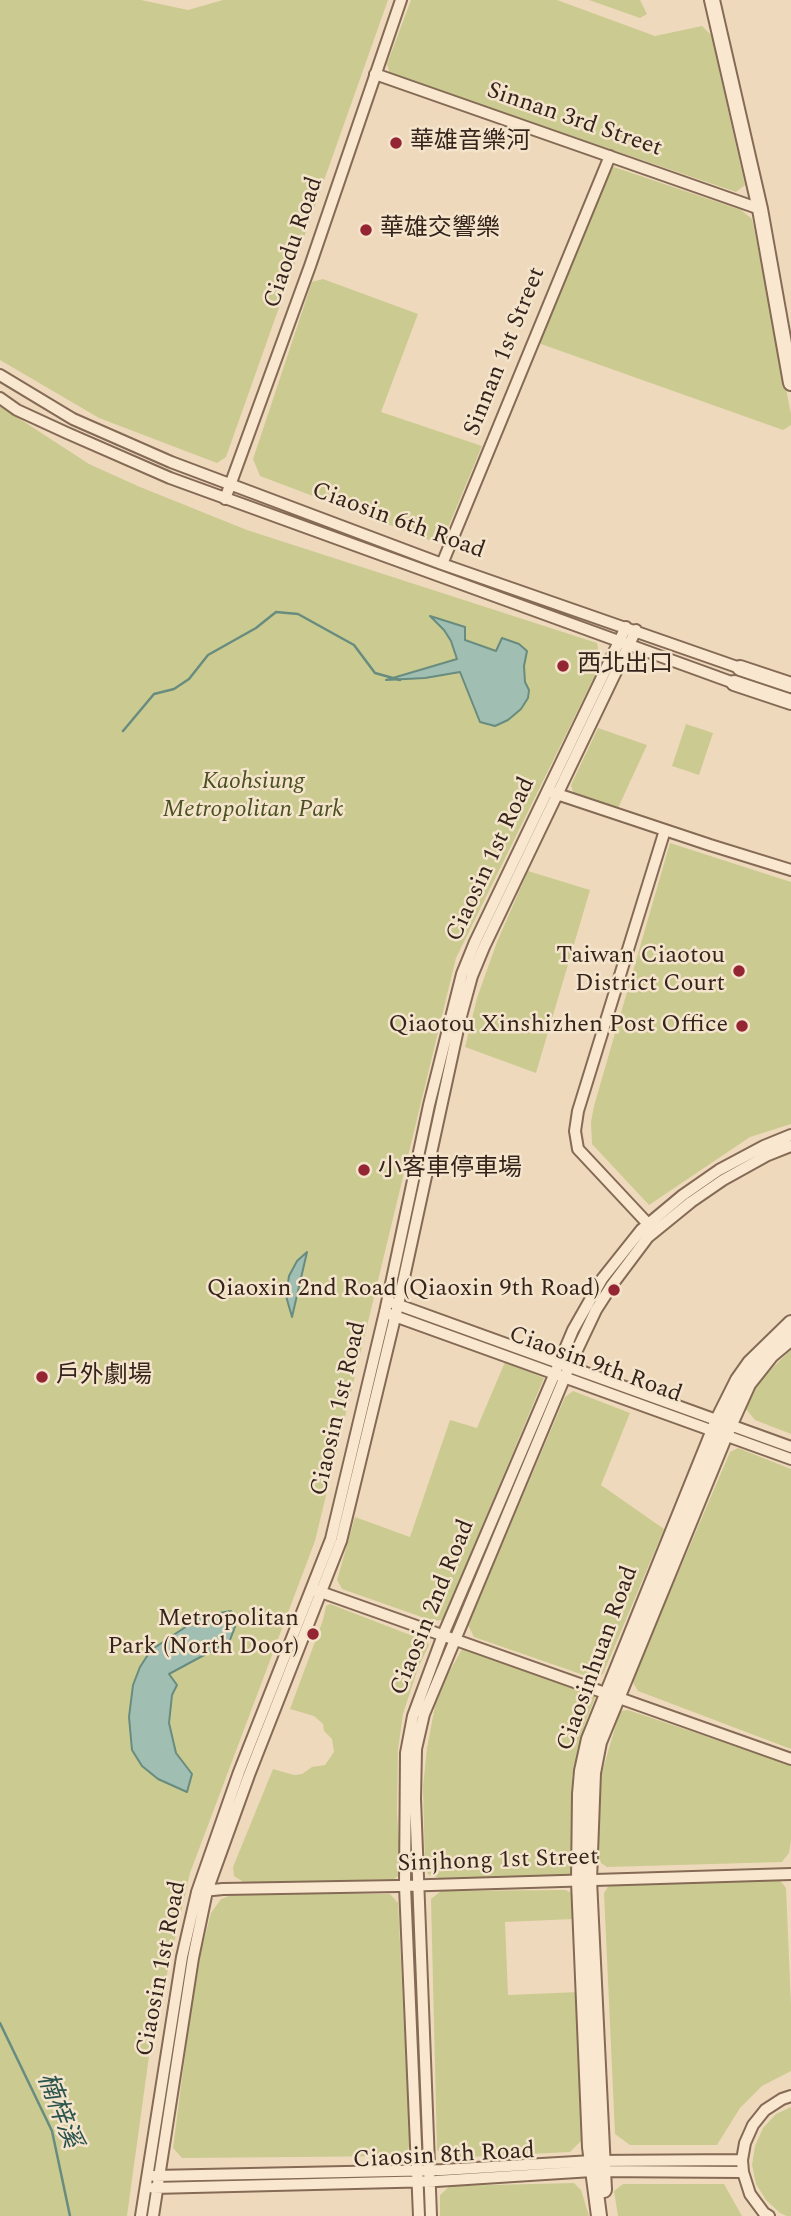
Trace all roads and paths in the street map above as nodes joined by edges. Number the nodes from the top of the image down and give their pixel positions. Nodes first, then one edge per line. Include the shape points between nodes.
1 (401, 0) edge
2 (712, 0) edge
3 (375, 74) junction
4 (610, 156) junction
5 (760, 209) junction
6 (0, 375) edge
7 (791, 383) edge
8 (0, 398) edge
9 (232, 484) junction
10 (225, 499) junction
11 (442, 564) junction
12 (631, 629) junction
13 (625, 642) junction
14 (740, 667) joint
15 (734, 682) joint
16 (791, 685) edge
17 (791, 702) edge
18 (553, 792) junction
19 (665, 830) junction
20 (791, 870) edge
21 (791, 1135) edge
22 (791, 1146) edge
23 (651, 1227) junction
24 (391, 1309) junction
25 (791, 1322) edge
26 (791, 1338) edge
27 (562, 1370) junction
28 (722, 1428) junction
29 (791, 1447) edge
30 (791, 1459) edge
31 (316, 1590) junction
32 (449, 1637) junction
33 (611, 1695) junction
34 (791, 1759) edge
35 (791, 1874) edge
36 (584, 1880) junction
37 (405, 1885) junction
38 (418, 1885) junction
39 (202, 1892) junction
40 (791, 2096) edge
41 (597, 2166) junction
42 (742, 2166) junction
43 (424, 2175) junction
44 (153, 2182) junction
45 (141, 2216) edge
46 (153, 2216) edge
47 (419, 2216) edge
48 (431, 2216) edge
49 (598, 2216) edge
50 (607, 2216) edge
51 (769, 2216) edge

1 - 3 street, Ciaodu Road
2 - 5 street
3 - 4 street, Sinnan 3rd Street
3 - 9 street, Ciaodu Road
4 - 5 street, Sinnan 3rd Street
4 - 11 street, Sinnan 1st Street
5 - 7 street
6 - 9 street, Ciaosin 6th Road via 82,424
8 - 10 street, Ciaosin 6th Road via 110,453
9 - 10 street, Ciaodu Road
9 - 11 street, Ciaosin 6th Road
10 - 13 street, Ciaosin 6th Road
11 - 12 street, Ciaosin 6th Road
12 - 13 street, Ciaosin 1st Road
12 - 14 street, Ciaosin 6th Road
13 - 15 street, Ciaosin 6th Road
13 - 18 street, Ciaosin 1st Road
14 - 16 street, Ciaosin 6th Road
15 - 17 street, Ciaosin 6th Road
18 - 19 street
18 - 24 street, Ciaosin 1st Road via 462,974 429,1105
19 - 20 street
19 - 23 street via 575,1131 578,1149
21 - 23 street, Ciaosin 2nd Road via 719,1170
22 - 23 street, Ciaosin 2nd Road via 723,1180
23 - 27 street, Ciaosin 2nd Road
24 - 27 street, Ciaosin 9th Road
24 - 31 street, Ciaosin 1st Road via 341,1541
25 - 28 street, Ciaosinhuan Road via 738,1380
26 - 28 street, Ciaosinhuan Road via 758,1368
27 - 28 street, Ciaosin 9th Road
27 - 32 street, Ciaosin 2nd Road
28 - 29 street, Ciaosin 9th Road
28 - 30 street, Ciaosin 9th Road
28 - 33 street, Ciaosinhuan Road
31 - 32 street
31 - 39 street, Ciaosin 1st Road
32 - 33 street
32 - 37 street, Ciaosin 2nd Road via 413,1716 405,1754
32 - 38 street, Ciaosin 2nd Road via 416,1749
33 - 34 street
33 - 36 street, Ciaosinhuan Road via 589,1739 582,1771
35 - 36 street, Sinjhong 1st Street
36 - 38 street, Sinjhong 1st Street
36 - 41 street, Ciaosinhuan Road
37 - 38 street, Sinjhong 1st Street
37 - 39 street, Sinjhong 1st Street
37 - 43 street, Ciaosin 2nd Road
38 - 43 street, Ciaosin 2nd Road
39 - 44 street, Ciaosin 1st Road
40 - 42 street via 765,2110 753,2125
41 - 42 street, Ciaosin 8th Road
41 - 43 street, Ciaosin 8th Road
41 - 49 street, Ciaosinhuan Road
41 - 50 street, Ciaosinhuan Road
42 - 51 street via 750,2194
43 - 44 street, Ciaosin 8th Road
43 - 47 street, Ciaosin 2nd Road
43 - 48 street, Ciaosin 2nd Road
44 - 45 street, Ciaosin 1st Road
44 - 46 street, Ciaosin 1st Road

